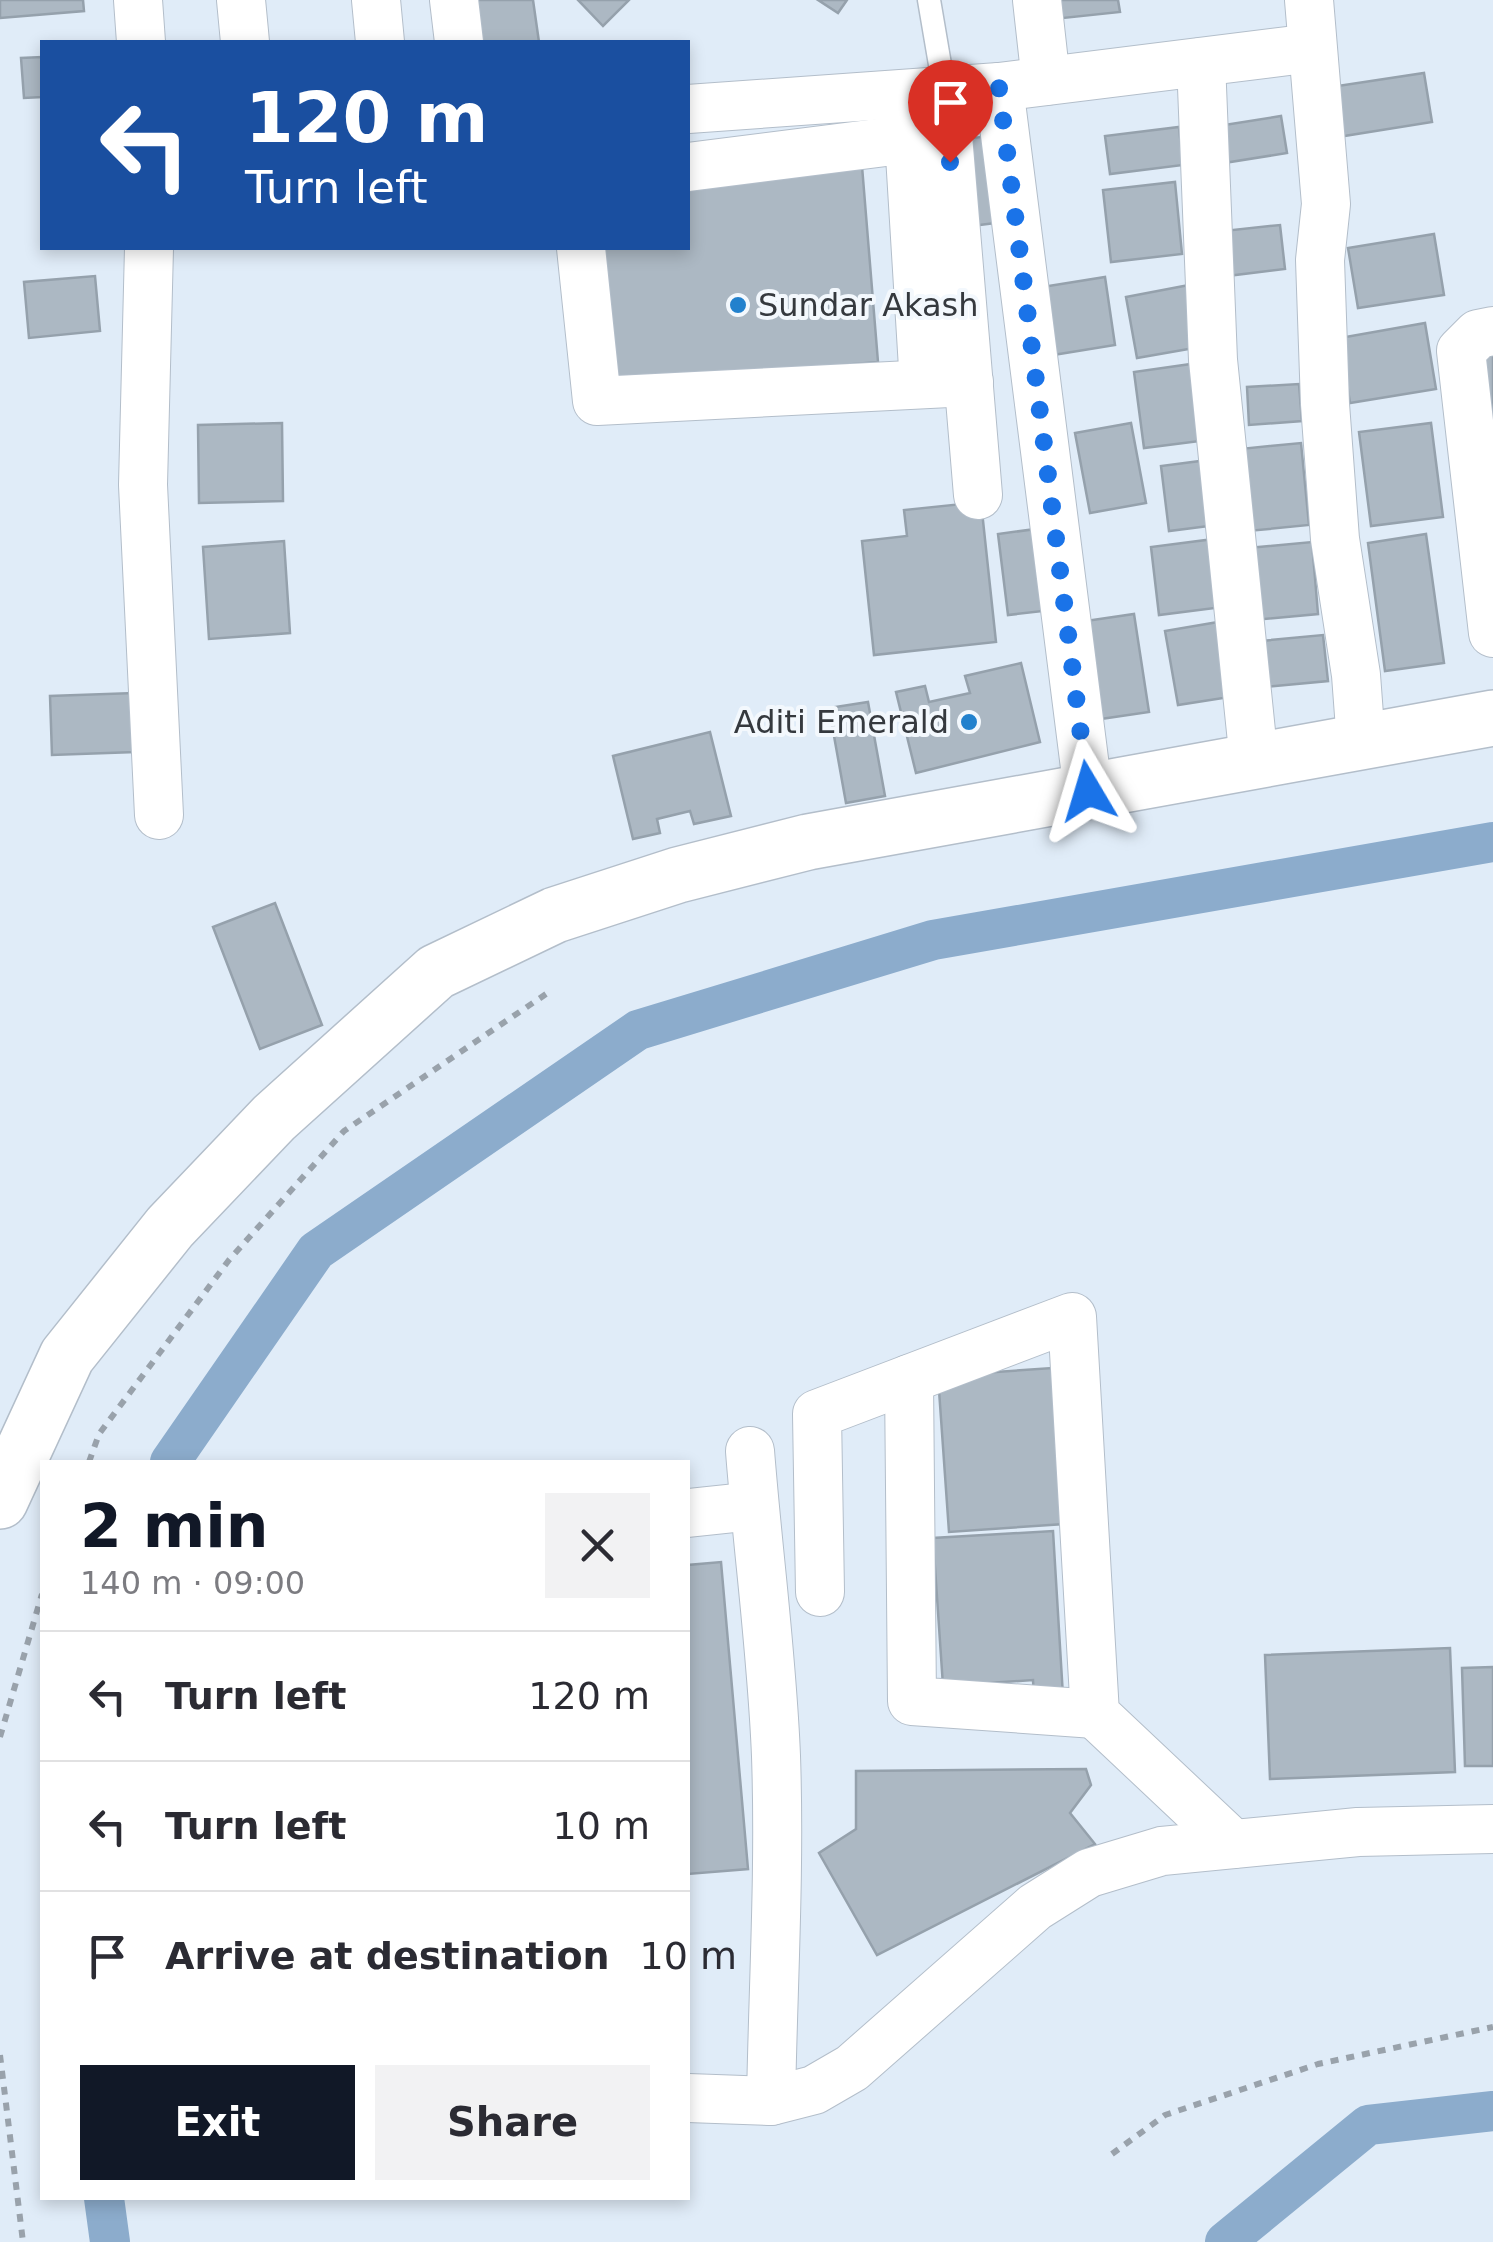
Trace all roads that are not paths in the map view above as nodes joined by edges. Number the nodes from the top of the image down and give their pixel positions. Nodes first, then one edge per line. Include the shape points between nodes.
1 (138, 0) edge
2 (241, 0) edge
3 (376, 0) edge
4 (454, 0) edge
5 (929, 0) edge
6 (1037, 0) edge
7 (1310, 0) edge
8 (141, 40) edge
9 (244, 40) edge
10 (380, 40) edge
11 (459, 40) edge
12 (1312, 48) junction
13 (1201, 62) junction
14 (1046, 81) junction
15 (944, 88) junction
16 (999, 88) junction
17 (690, 109) edge
18 (690, 167) edge
19 (149, 250) edge
20 (581, 250) edge
21 (1493, 331) edge
22 (947, 383) junction
23 (978, 494) dead end
24 (1493, 632) edge
25 (1493, 718) edge
26 (1360, 742) junction
27 (1254, 761) junction
28 (1088, 791) junction
29 (160, 815) dead end
30 (909, 1379) junction
31 (750, 1451) dead end
32 (0, 1501) edge
33 (754, 1506) junction
34 (690, 1514) edge
35 (820, 1592) dead end
36 (1095, 1714) junction
37 (1493, 1829) edge
38 (1234, 1844) junction
39 (690, 2098) edge
40 (771, 2101) junction

1 - 8 street
2 - 9 street
3 - 10 street
4 - 11 street
5 - 15 lane
6 - 14 street
7 - 12 street
12 - 13 street
12 - 26 street via 1326,204 1320,260 1325,404
13 - 14 street
13 - 27 street via 1213,360
14 - 16 street
15 - 16 street
15 - 17 street
15 - 22 street
16 - 28 street
18 - 22 street via 909,139
19 - 29 street via 143,486
20 - 22 street via 596,401
21 - 24 street via 1478,334 1461,351
22 - 23 street
25 - 26 street
26 - 27 street
27 - 28 street
28 - 32 street via 808,842 678,874 555,915 436,972 274,1118 170,1227 67,1356
30 - 35 street via 817,1414
30 - 36 street via 912,1701
30 - 36 street via 1072,1316
31 - 33 street
33 - 34 street
33 - 40 street via 776,1758
36 - 38 street
37 - 38 street
38 - 40 street via 1162,1851 1088,1873 1034,1907 852,2068 814,2090
39 - 40 street

